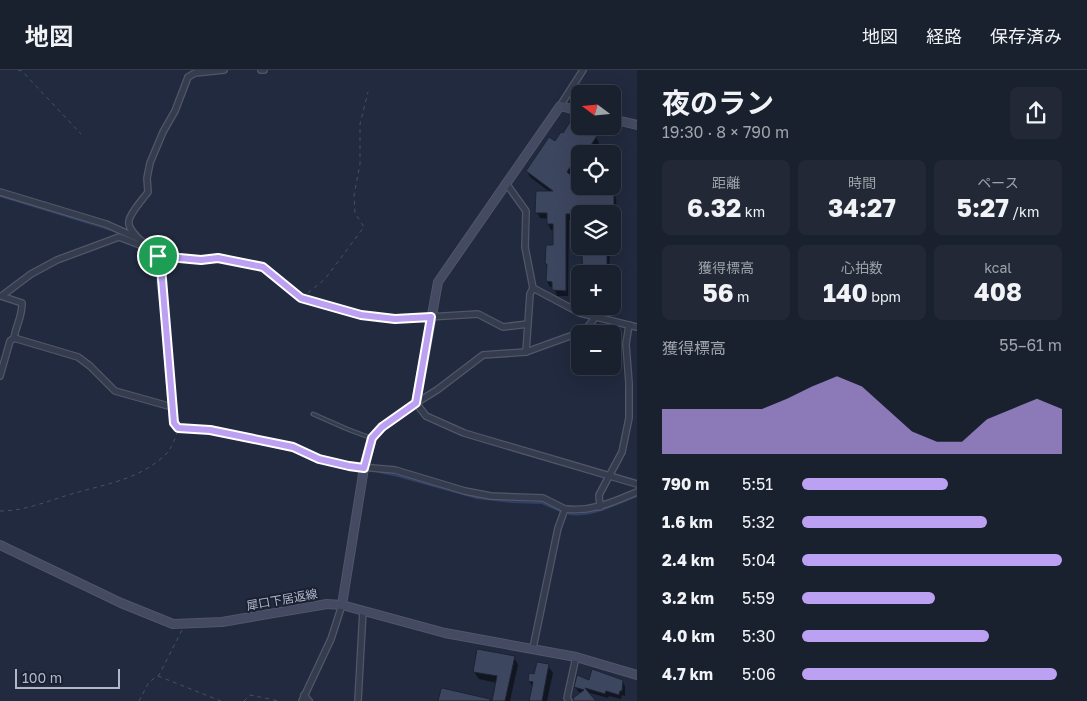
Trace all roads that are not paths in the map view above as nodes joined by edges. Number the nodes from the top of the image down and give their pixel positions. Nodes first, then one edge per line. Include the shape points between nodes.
1 (224, 70) edge
2 (583, 70) edge
3 (560, 106) junction
4 (571, 109) edge
5 (621, 121) edge
6 (637, 125) edge
7 (506, 182) junction
8 (0, 192) edge
9 (142, 241) junction
10 (534, 288) junction
11 (2, 296) edge
12 (301, 298) road end
13 (431, 317) junction
14 (595, 318) junction
15 (528, 324) junction
16 (628, 326) junction
17 (637, 327) edge
18 (14, 338) junction
19 (526, 352) junction
20 (0, 376) edge
21 (416, 403) junction
22 (169, 406) junction
23 (312, 414) dead end
24 (372, 438) junction
25 (364, 468) junction
26 (610, 476) junction
27 (637, 484) edge
28 (637, 492) edge
29 (600, 507) junction
30 (565, 509) junction
31 (0, 545) edge
32 (342, 605) junction
33 (363, 610) junction
34 (533, 648) junction
35 (576, 657) junction
36 (637, 675) edge
37 (303, 698) edge
38 (309, 701) edge
39 (358, 701) edge
40 (569, 701) edge

1 - 9 street via 191,74 186,80 150,163 148,192 129,220 133,233
2 - 3 street
3 - 4 main road
3 - 7 main road
5 - 6 main road
7 - 10 street via 526,211 525,247
7 - 13 main road via 438,282
8 - 9 street via 106,224
9 - 11 street via 140,245 119,237 74,253 31,274
9 - 22 street via 158,256 161,267
10 - 14 street
10 - 15 street via 530,294
11 - 18 street via 22,303 22,315
12 - 13 street via 361,315 395,319
13 - 15 street via 478,314 503,326
13 - 21 main road
14 - 16 street
14 - 19 street via 584,331
15 - 19 street
16 - 17 street
16 - 26 street via 629,418 622,452
18 - 20 street via 10,341
18 - 22 street via 78,357 115,391
19 - 21 street via 483,356
21 - 24 main road
21 - 26 street via 426,416 464,433
22 - 25 street via 178,428 210,430 293,447 319,459
23 - 24 lane
24 - 25 main road
25 - 30 street via 395,470 491,496 543,498
25 - 32 main road
26 - 27 street
26 - 29 street via 599,495
28 - 29 street
29 - 30 street
30 - 34 street via 558,528
31 - 32 main road, 犀口下居返線 via 121,604 173,624 222,622 327,604
32 - 33 main road, 犀口下居返線
32 - 37 street via 331,639
33 - 34 main road, 犀口下居返線 via 445,633
33 - 39 street
34 - 35 main road, 犀口下居返線
35 - 36 main road, 犀口下居返線
35 - 40 street
37 - 38 street

